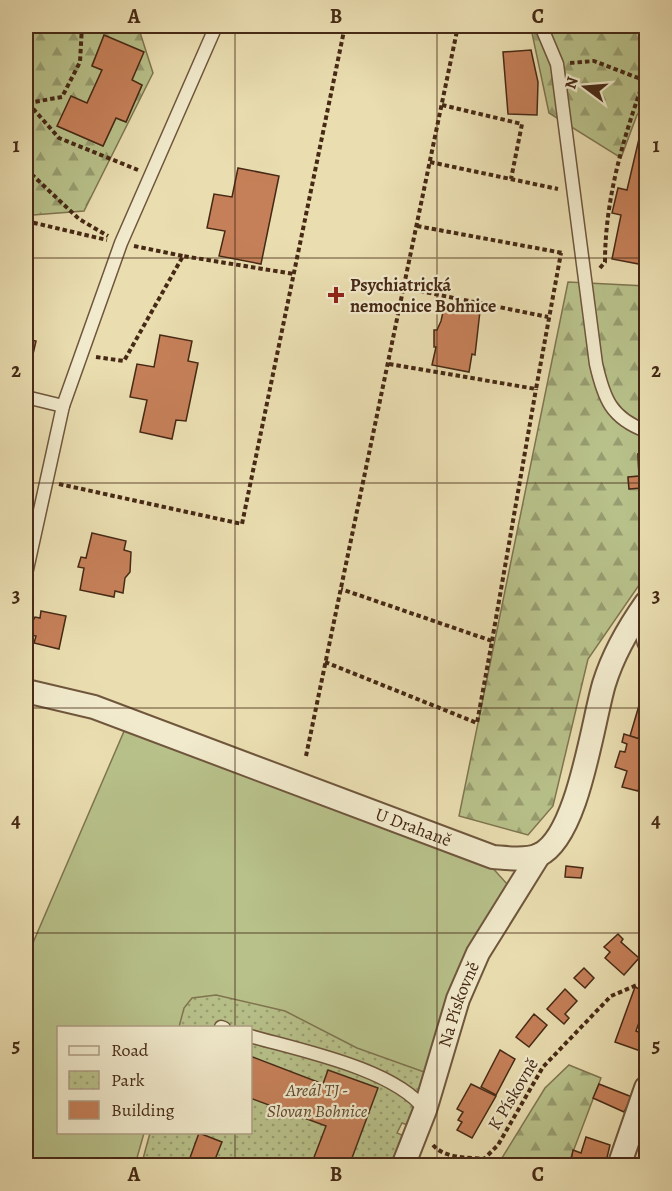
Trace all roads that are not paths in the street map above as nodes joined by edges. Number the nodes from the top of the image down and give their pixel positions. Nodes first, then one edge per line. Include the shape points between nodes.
1 (216, 26) edge
2 (541, 26) edge
3 (26, 397) edge
4 (63, 406) junction
5 (646, 431) edge
6 (26, 574) edge
7 (642, 609) edge
8 (644, 644) dead end
9 (26, 691) edge
10 (539, 855) junction
11 (252, 1037) edge
12 (646, 1088) edge
13 (425, 1110) junction
14 (403, 1166) edge
15 (619, 1166) edge

1 - 4 lane via 121,243
2 - 5 lane via 557,64 602,393 616,415
3 - 4 lane
4 - 6 lane
7 - 8 lane
7 - 10 street via 605,683 569,819 558,839
9 - 10 street, U Drahaně via 94,707 494,857 517,859
10 - 13 street, Na Pískovně via 478,953 458,999
11 - 13 lane via 377,1074 419,1101
12 - 15 street
13 - 14 street, Na Pískovně

